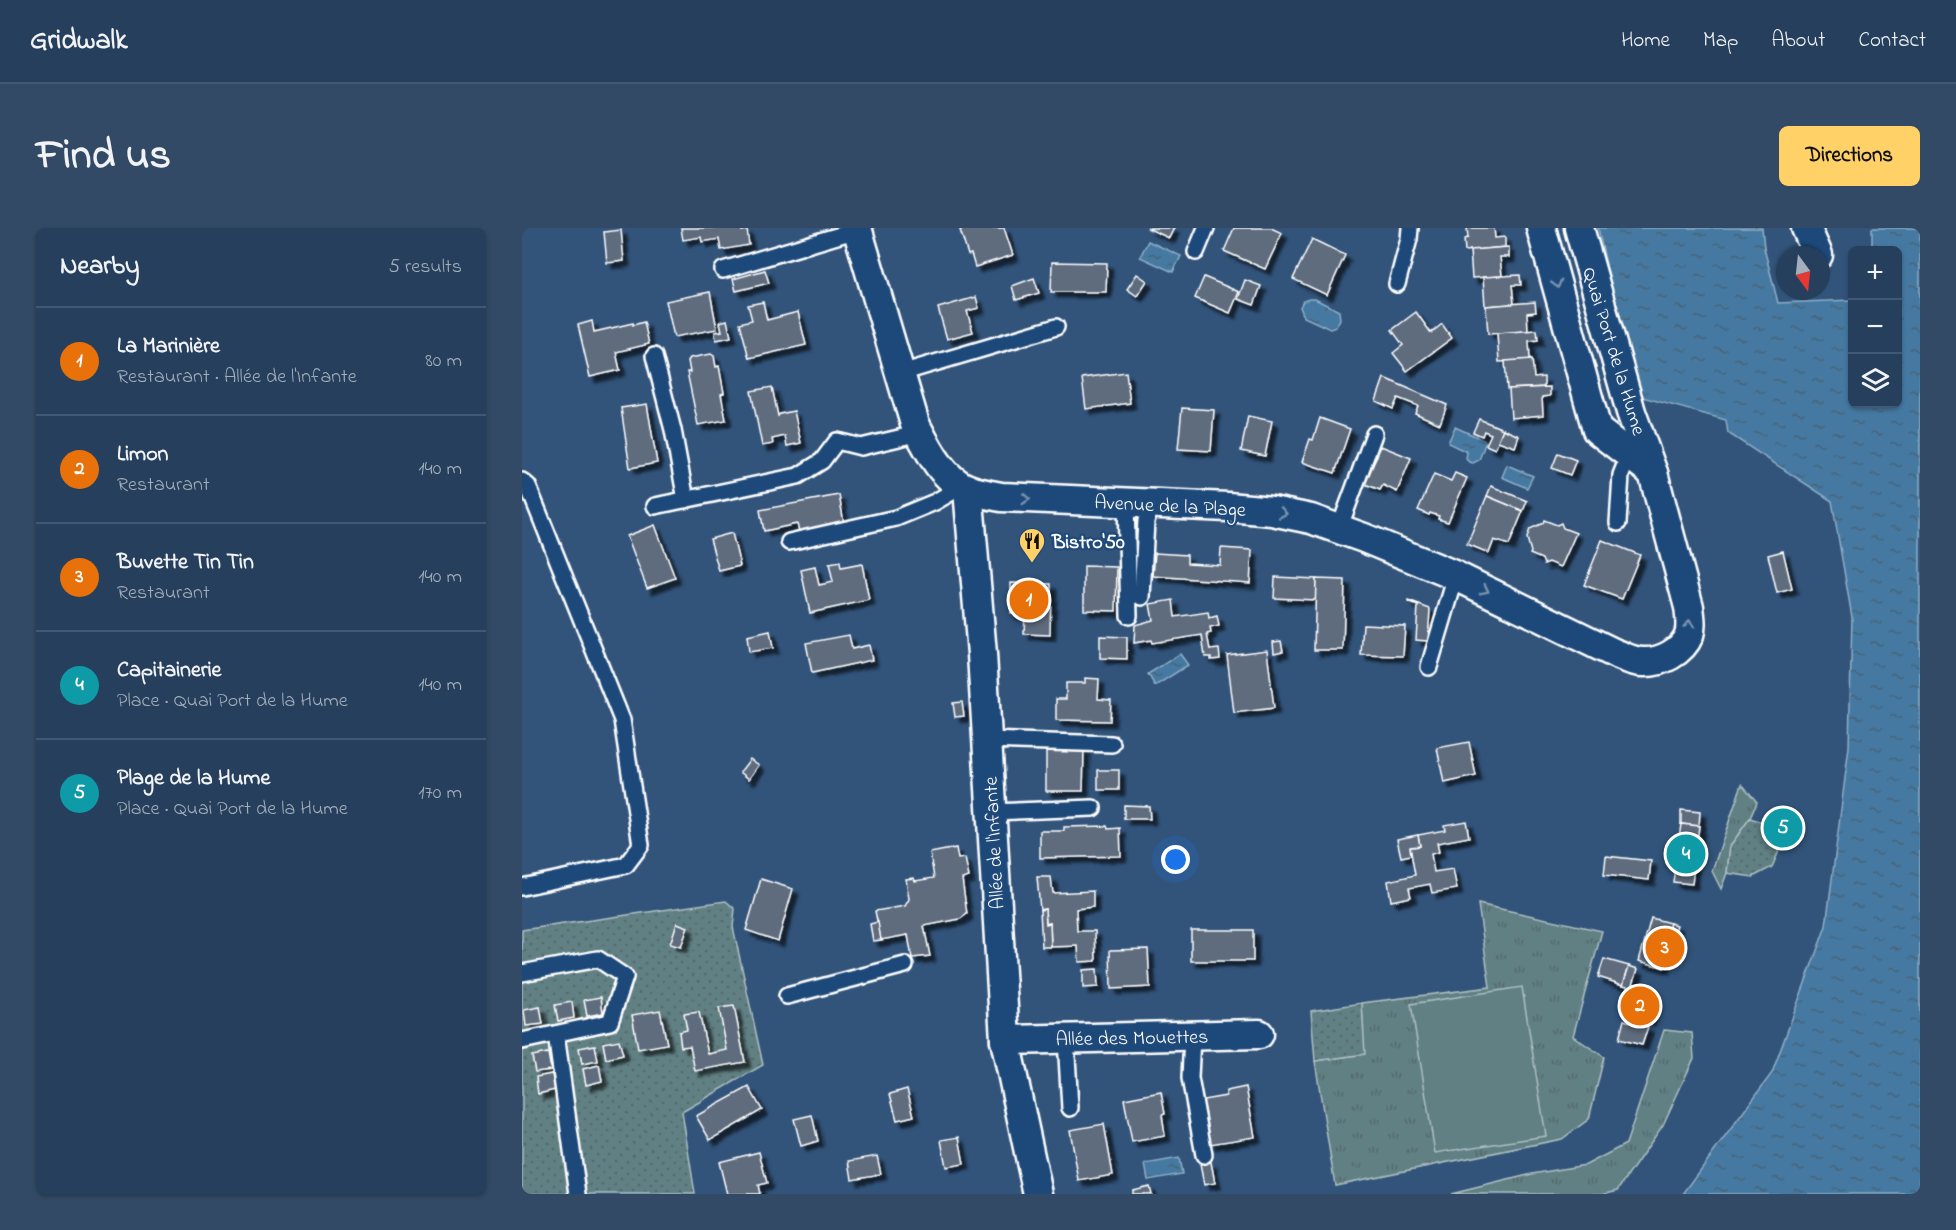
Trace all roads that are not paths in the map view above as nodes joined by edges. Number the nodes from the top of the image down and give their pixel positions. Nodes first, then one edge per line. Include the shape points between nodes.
1 (1206, 228) edge
2 (1410, 228) edge
3 (1541, 228) edge
4 (1579, 228) edge
5 (1806, 228) edge
6 (857, 229) edge
7 (1814, 246) edge
8 (1196, 252) dead end
9 (723, 270) dead end
10 (1397, 284) dead end
11 (1056, 327) dead end
12 (654, 356) dead end
13 (901, 373) junction
14 (920, 433) junction
15 (1374, 434) dead end
16 (1629, 455) junction
17 (1653, 473) junction
18 (522, 481) edge
19 (965, 488) junction
20 (686, 500) junction
21 (1139, 503) junction
22 (655, 506) dead end
23 (1618, 523) dead end
24 (1339, 529) junction
25 (789, 542) dead end
26 (1456, 576) junction
27 (1142, 597) dead end
28 (1129, 616) dead end
29 (1633, 660) joint
30 (1429, 667) dead end
31 (987, 741) junction
32 (1112, 744) dead end
33 (1093, 808) dead end
34 (991, 812) junction
35 (522, 885) edge
36 (905, 965) dead end
37 (522, 973) edge
38 (787, 996) dead end
39 (556, 1034) junction
40 (1259, 1034) dead end
41 (1192, 1035) junction
42 (1066, 1038) junction
43 (1005, 1040) junction
44 (522, 1041) edge
45 (1070, 1108) dead end
46 (1204, 1155) dead end
47 (578, 1194) edge
48 (1038, 1194) edge

1 - 8 lane
2 - 10 lane
3 -> 16 street, Quai Port de la Hume via 1597,430
4 - 17 street, Quai Port de la Hume via 1631,412
5 - 7 street
6 - 9 lane
6 - 13 street, Avenue de la Plage
11 - 13 lane
12 - 20 lane
13 - 14 street, Avenue de la Plage
14 - 19 street, Avenue de la Plage via 938,463
14 - 20 lane via 861,447 837,441 822,460 798,476
15 - 24 lane
16 - 17 street, Quai Port de la Hume
16 - 23 lane via 1621,475
29 -> 17 street, Quai Port de la Hume via 1652,662 1673,654 1683,645 1691,621
18 - 35 lane via 528,486 622,720 641,845 626,866
19 -> 21 street, Avenue de la Plage via 1000,497
19 - 25 lane via 896,518
19 - 31 street, Allée de l'Infante
20 - 22 lane
21 -> 24 street, Avenue de la Plage via 1272,511
21 - 27 lane via 1146,521
21 - 28 lane
24 - 26 street, Avenue de la Plage
26 -> 29 street, Avenue de la Plage
26 - 30 lane
31 - 32 lane
31 - 34 street, Allée de l'Infante
33 - 34 lane
34 - 43 street, Allée de l'Infante
36 - 38 lane
37 - 39 lane via 598,958 625,977 610,1022
39 - 44 lane
39 - 47 lane
40 - 41 street, Allée des Mouettes
41 - 42 street, Allée des Mouettes
41 - 46 lane via 1190,1078
42 - 43 street, Allée des Mouettes
42 - 45 lane
43 - 48 street, Allée de l'Infante

